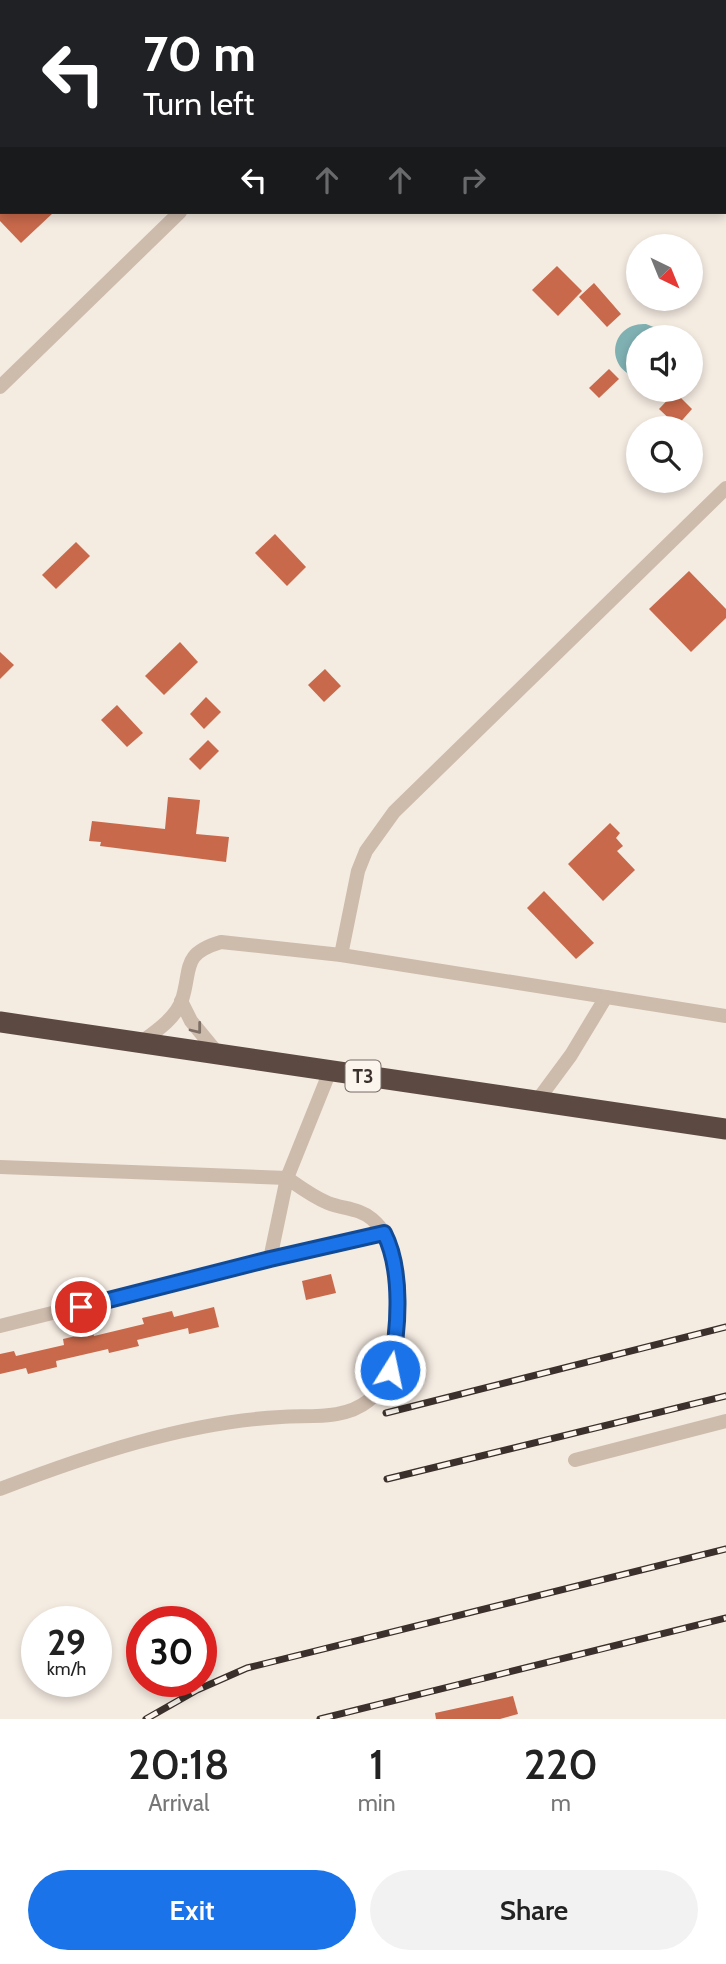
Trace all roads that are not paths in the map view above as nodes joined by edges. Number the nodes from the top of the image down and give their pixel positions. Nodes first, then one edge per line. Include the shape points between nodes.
1 (178, 214) edge
2 (0, 387) edge
3 (726, 488) edge
4 (341, 955) junction
5 (606, 997) junction
6 (181, 1001) junction
7 (726, 1016) edge
8 (0, 1022) edge
9 (140, 1043) junction
10 (219, 1055) junction
11 (330, 1071) junction
12 (537, 1101) junction
13 (726, 1129) edge
14 (0, 1167) edge
15 (288, 1178) junction
16 (384, 1233) junction
17 (270, 1259) junction
18 (0, 1326) edge
19 (726, 1421) edge
20 (575, 1460) dead end
21 (0, 1489) edge

1 - 2 street
3 - 4 street via 394,812 366,851 358,871
4 - 5 street
4 - 6 street via 221,942 206,946 188,967
5 - 7 street
5 - 12 street
6 - 9 street via 162,1026
6 -> 10 street
8 - 9 highway, T3
9 - 10 highway, T3
10 - 11 highway, T3
11 - 12 highway, T3
11 - 15 street
12 - 13 highway, T3
14 - 15 street
15 - 16 street via 321,1200 362,1212
15 - 17 street
16 - 17 street
16 - 21 street via 394,1259 395,1348 385,1380 363,1405 336,1415 200,1427
17 - 18 street
19 - 20 street

